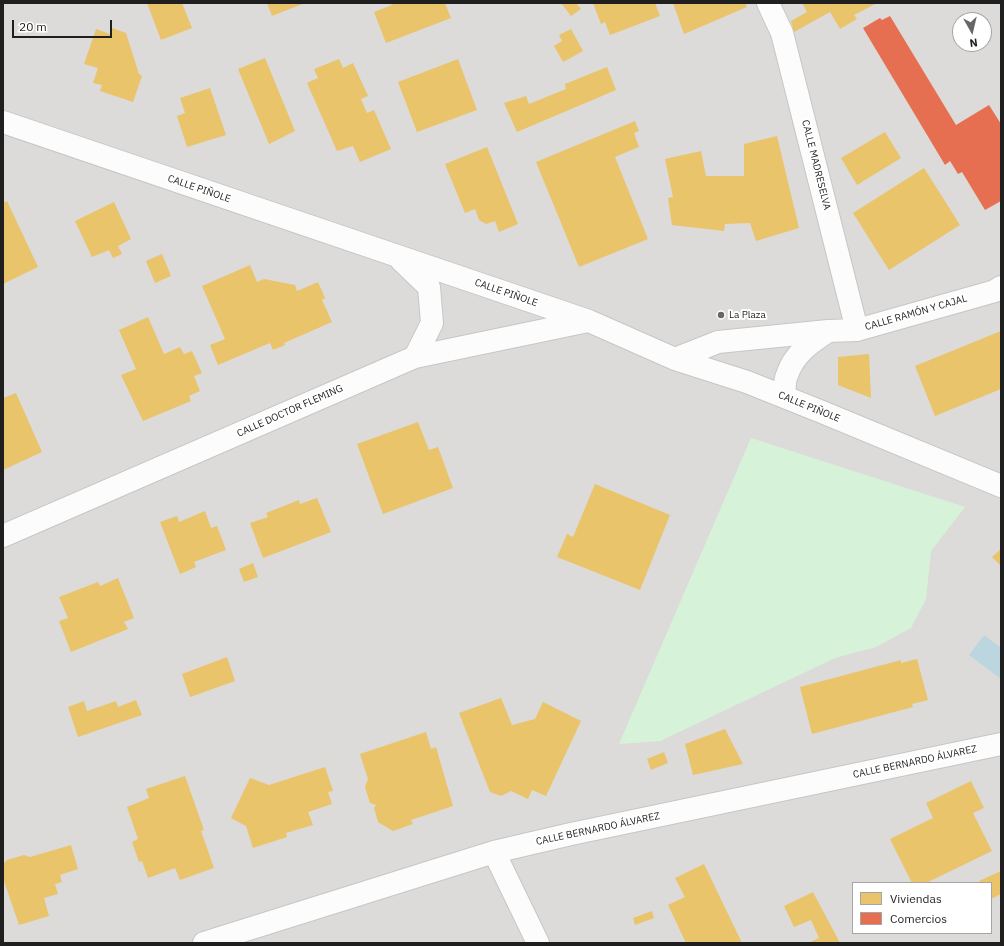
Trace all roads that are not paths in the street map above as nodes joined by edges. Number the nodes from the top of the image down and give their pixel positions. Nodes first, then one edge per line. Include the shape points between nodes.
1 (768, 3) edge
2 (3, 122) edge
3 (395, 255) junction
4 (1001, 287) edge
5 (589, 321) junction
6 (857, 330) junction
7 (828, 331) junction
8 (414, 357) junction
9 (675, 359) junction
10 (784, 397) junction
11 (1001, 486) edge
12 (3, 536) edge
13 (1001, 744) edge
14 (494, 852) junction
15 (204, 943) edge
16 (538, 943) edge

1 - 6 street, CALLE MADRESELVA via 782,33
2 - 3 street, CALLE PIÑOLE
3 - 5 street, CALLE PIÑOLE
3 - 8 street via 429,287 432,323
4 - 6 street, CALLE RAMÓN Y CAJAL via 995,291
5 - 8 street, CALLE DOCTOR FLEMING
5 - 9 street, CALLE PIÑOLE
6 - 7 street, CALLE RAMÓN Y CAJAL
7 - 9 street, CALLE RAMÓN Y CAJAL via 718,342
7 - 10 street via 795,358 786,376
8 - 12 street, CALLE DOCTOR FLEMING
9 - 10 street, CALLE PIÑOLE
10 - 11 street, CALLE PIÑOLE
13 - 14 street, CALLE BERNARDO ÁLVAREZ
14 - 15 street, CALLE BERNARDO ÁLVAREZ
14 - 16 street

